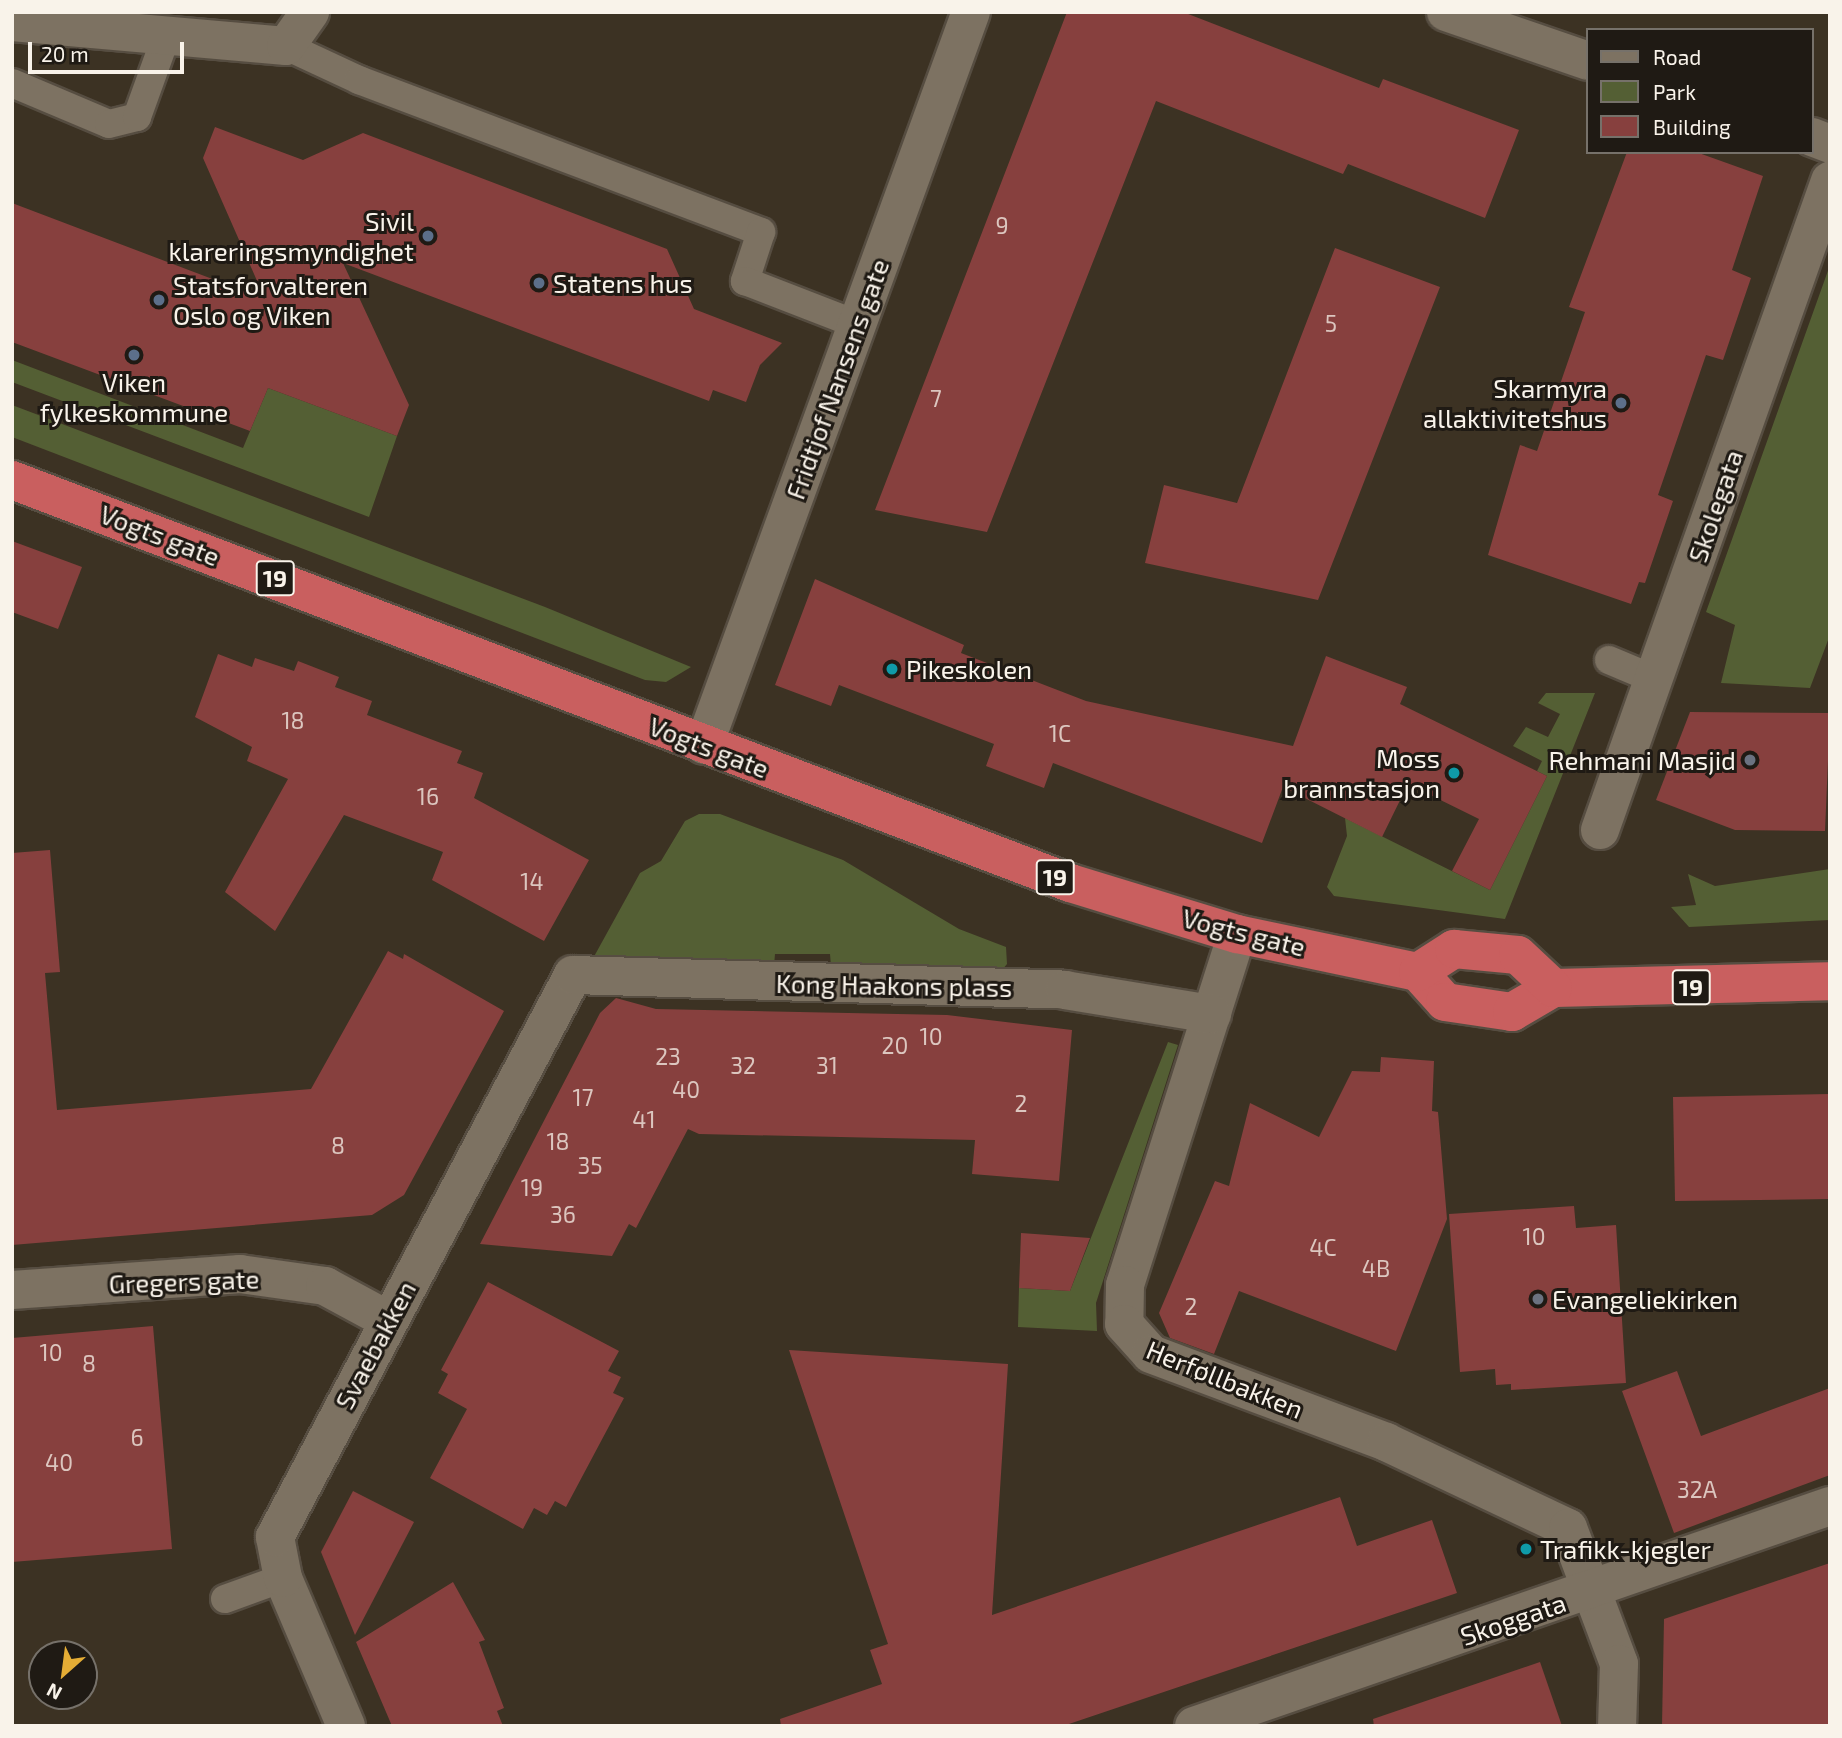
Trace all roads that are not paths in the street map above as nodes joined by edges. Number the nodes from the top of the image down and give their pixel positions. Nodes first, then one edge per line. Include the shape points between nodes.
1 (310, 12) edge
2 (971, 12) edge
3 (1446, 12) edge
4 (12, 22) edge
5 (166, 37) junction
6 (286, 46) junction
7 (1587, 61) edge
8 (12, 83) edge
9 (1830, 181) edge
10 (856, 324) junction
11 (12, 480) edge
12 (1609, 660) dead end
13 (1654, 679) junction
14 (704, 745) junction
15 (1600, 831) dead end
16 (1237, 934) junction
17 (1418, 972) junction
18 (573, 975) joint
19 (1830, 981) edge
20 (1553, 988) junction
21 (1212, 1014) junction
22 (12, 1290) edge
23 (388, 1320) junction
24 (1830, 1506) edge
25 (283, 1578) junction
26 (1596, 1591) junction
27 (225, 1600) dead end
28 (346, 1726) edge
29 (1194, 1726) edge
30 (1617, 1726) edge

1 - 6 street
2 - 10 street, Fridtjof Nansens gate
3 - 7 street
4 - 5 street
5 - 6 street
5 - 8 lane via 137,117 109,124
6 - 10 lane via 371,84 761,232 745,281
9 - 13 street, Skolegata
10 - 14 street, Fridtjof Nansens gate
11 - 14 highway, Vogts gate / 19
12 - 13 lane
13 - 15 street, Skolegata
14 - 16 highway, Vogts gate / 19 via 1070,883
16 - 17 highway, Vogts gate / 19
16 - 21 street, Herføllbakken
17 - 20 highway via 1454,949 1518,955
17 - 20 highway, 19 via 1445,1002 1477,1009 1512,1012
18 - 21 street, Kong Haakons plass via 1065,990
18 - 23 street, Svaebakken
19 - 20 highway, 19
21 - 26 street, Herføllbakken via 1125,1285 1124,1324 1133,1342 1386,1442 1568,1528
22 - 23 street, Gregers gate via 240,1274 325,1286
23 - 25 street, Svaebakken via 275,1537
24 - 26 street, Skoggata
25 - 27 lane
25 - 28 street, Svaebakken
26 - 29 street, Skoggata
26 - 30 street, Herføllbakken via 1619,1664

